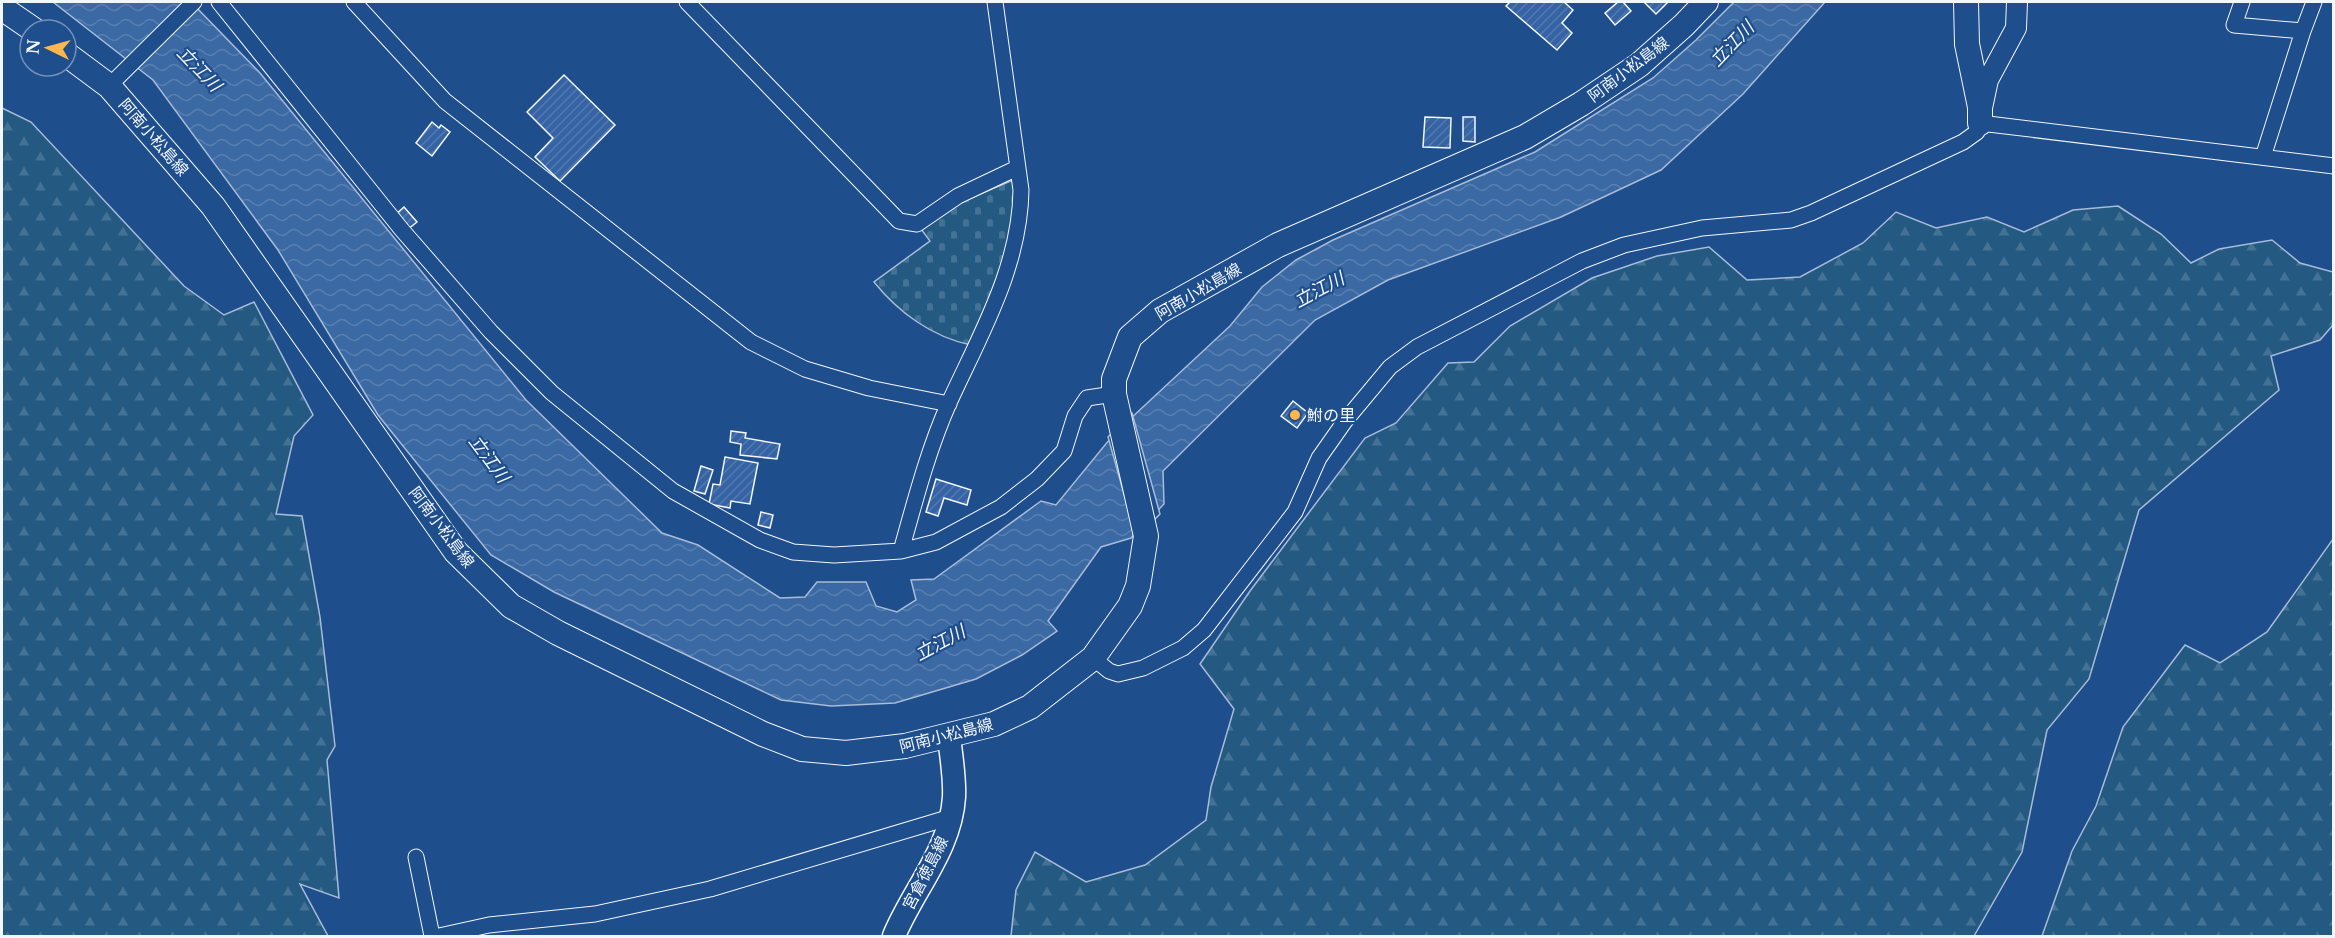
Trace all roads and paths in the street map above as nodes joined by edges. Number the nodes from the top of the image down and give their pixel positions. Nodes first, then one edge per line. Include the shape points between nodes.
1 (194, 2) edge
2 (219, 2) edge
3 (354, 2) edge
4 (687, 2) edge
5 (995, 2) edge
6 (1706, 2) edge
7 (1966, 2) edge
8 (2017, 2) edge
9 (2241, 2) edge
10 (2314, 2) edge
11 (2, 8) edge
12 (18, 19) edge
13 (2304, 31) junction
14 (78, 63) edge
15 (109, 86) junction
16 (1980, 123) junction
17 (2263, 157) junction
18 (2334, 166) edge
19 (1017, 168) junction
20 (949, 404) junction
21 (1115, 405) junction
22 (901, 551) junction
23 (1094, 658) junction
24 (950, 736) junction
25 (951, 817) junction
26 (416, 857) dead end
27 (432, 936) edge
28 (439, 936) edge
29 (894, 936) edge

1 - 15 street
2 - 22 street via 402,230 491,332 552,393 631,459 721,520 793,552 834,555
3 - 20 street via 445,101 751,342 806,369 869,388
4 - 19 street via 899,221 916,224 958,196
5 - 19 street
6 - 21 main road, 阿南小松島線 via 1639,65 1525,137 1278,245 1160,310 1130,337 1114,379
7 - 16 main road via 1967,44
8 - 16 street via 2016,28 1988,80
9 - 13 street via 2234,25
10 - 13 street
11 - 12 main road
13 - 17 street
14 - 15 main road, 阿南小松島線
15 - 24 main road, 阿南小松島線 via 213,206 456,552 511,606 763,734 802,749 846,753
16 - 17 street
16 - 23 street via 1977,132 1963,142 1811,213 1791,220 1702,228 1624,244 1582,261 1417,347 1390,367 1345,420 1319,458 1295,512 1204,630 1183,648 1143,668 1118,674 1108,671
17 - 18 street
19 - 20 street via 1021,218 1013,252 976,349
20 - 22 street
21 - 22 street via 1087,398 1075,416 1064,451 1037,479 1001,507 936,542
21 - 23 main road, 阿南小松島線 via 1146,536 1138,586 1130,606
23 - 24 main road, 阿南小松島線 via 1030,707 994,724
24 - 25 main road, 宮倉徳島線 via 954,797
25 - 28 street via 710,889 595,914 489,925
25 - 29 main road, 宮倉徳島線 via 944,839
26 - 27 street

